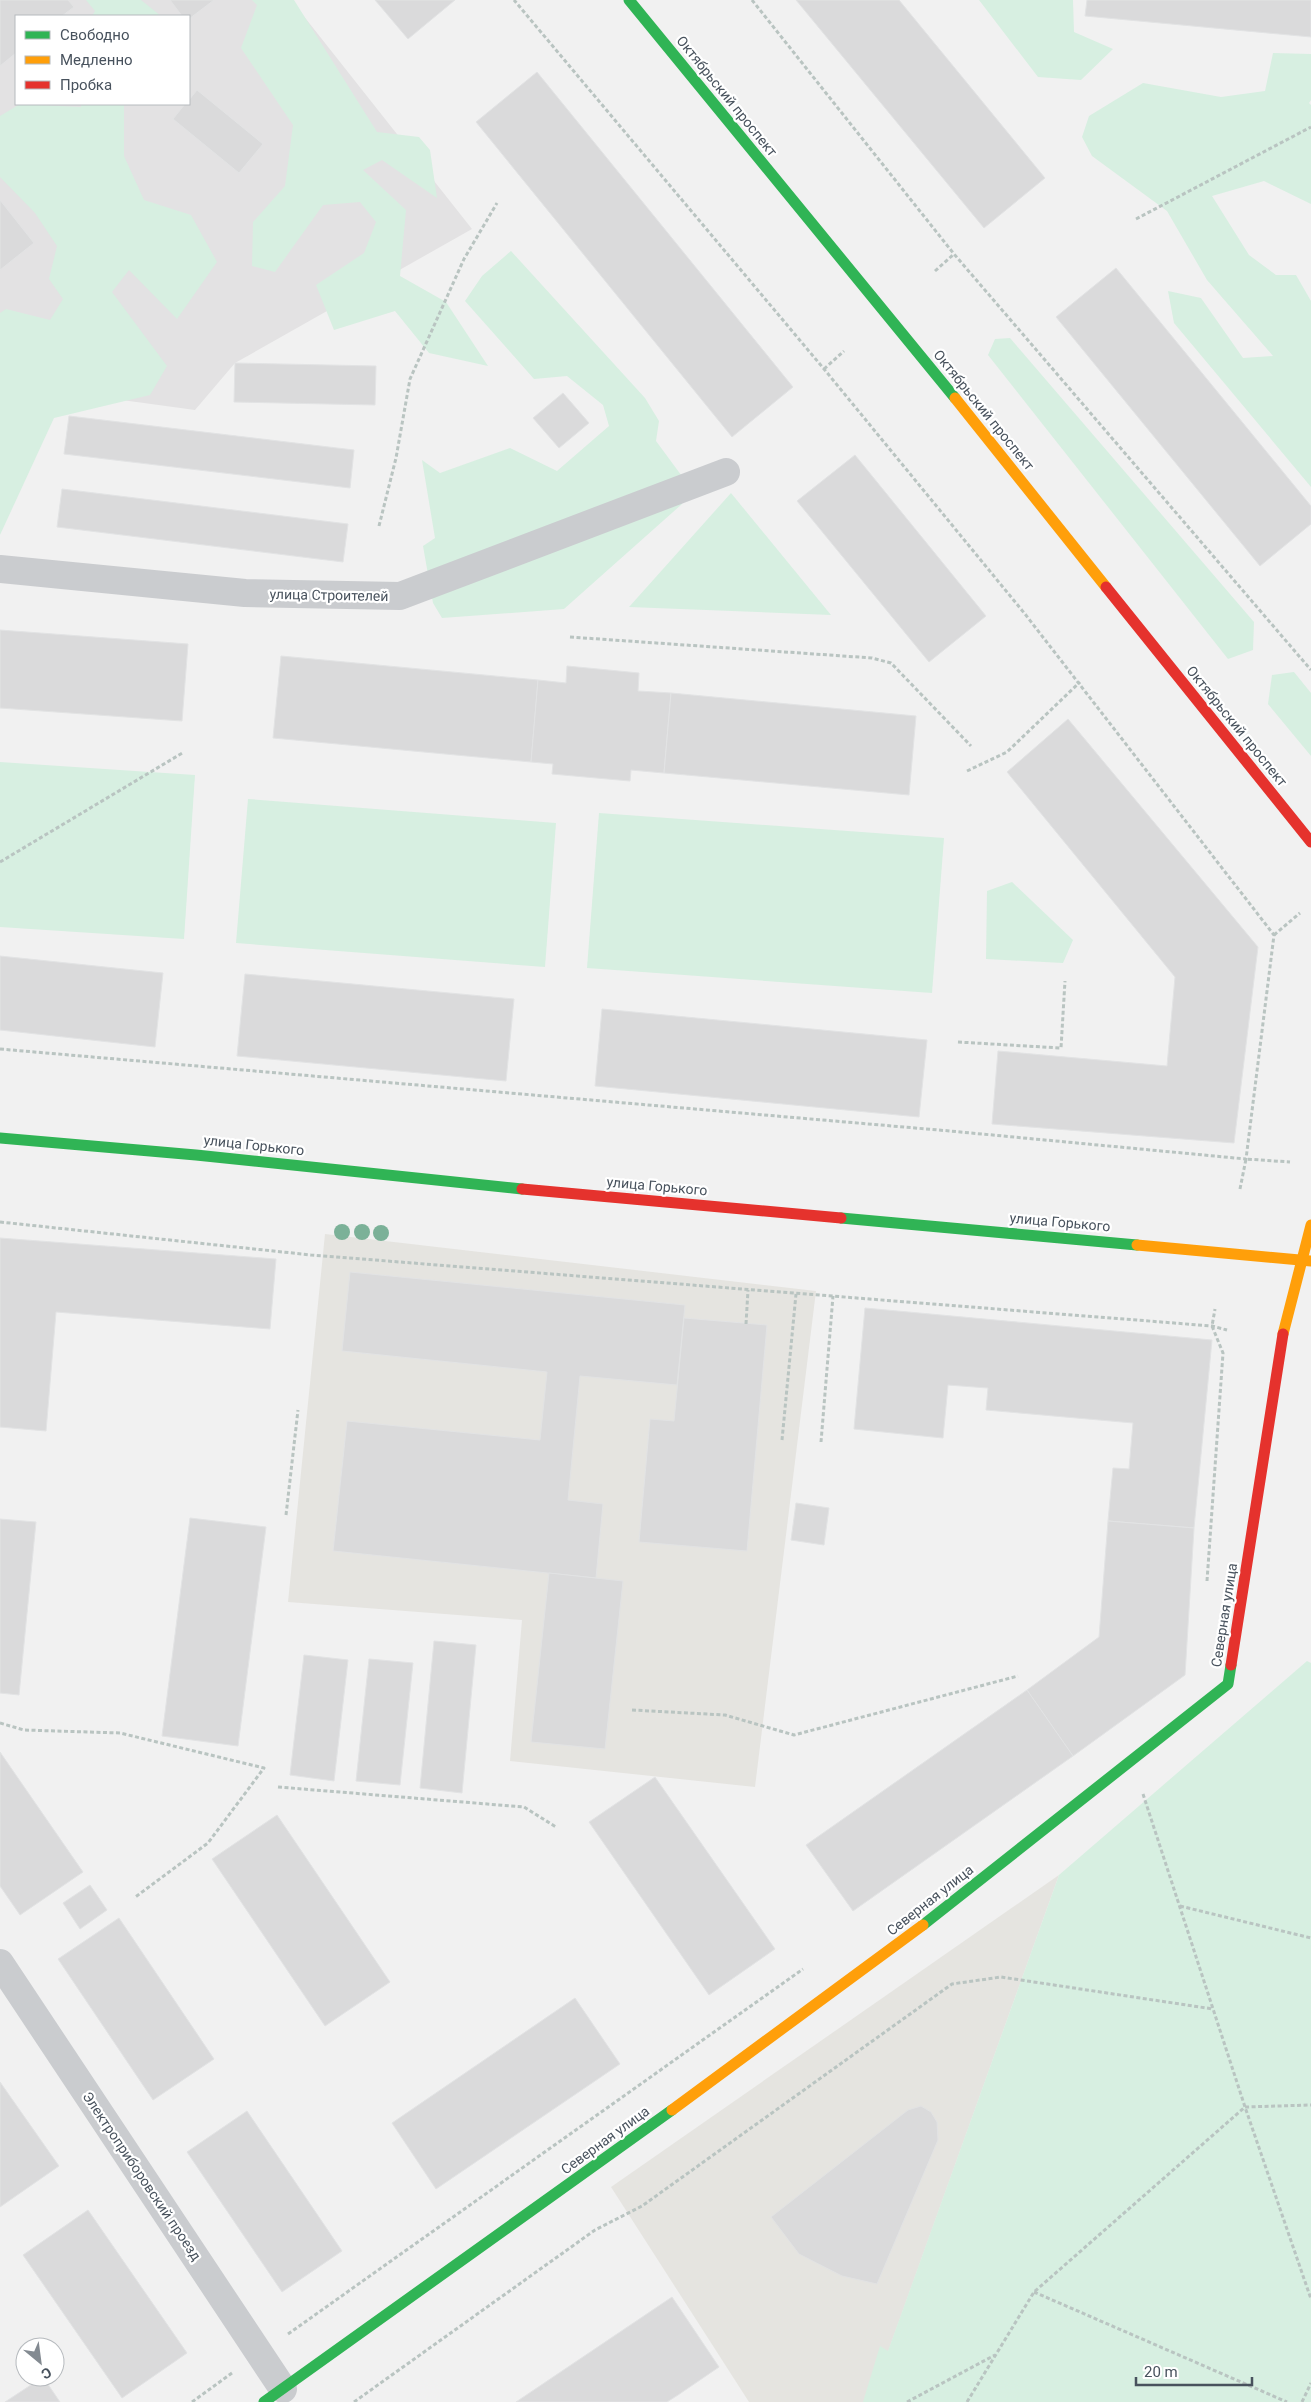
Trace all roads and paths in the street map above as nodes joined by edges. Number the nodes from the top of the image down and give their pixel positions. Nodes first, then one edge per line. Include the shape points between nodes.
1 (514, 0) edge
2 (629, 0) edge
3 (752, 0) edge
4 (1311, 127) edge
5 (497, 203) dead end
6 (1136, 219) dead end
7 (954, 254) junction
8 (935, 271) dead end
9 (844, 351) dead end
10 (824, 369) junction
11 (726, 472) dead end
12 (379, 526) dead end
13 (0, 569) edge
14 (570, 637) dead end
15 (1311, 670) edge
16 (1080, 682) junction
17 (971, 746) dead end
18 (184, 752) dead end
19 (968, 771) dead end
20 (1311, 842) edge
21 (0, 862) edge
22 (1300, 913) dead end
23 (1274, 935) junction
24 (1065, 982) dead end
25 (958, 1042) dead end
26 (0, 1049) edge
27 (0, 1138) edge
28 (1246, 1159) junction
29 (1290, 1162) dead end
30 (1240, 1189) dead end
31 (0, 1222) edge
32 (1311, 1225) edge
33 (1307, 1261) edge
34 (748, 1290) junction
35 (796, 1294) junction
36 (833, 1296) junction
37 (1215, 1309) dead end
38 (746, 1324) dead end
39 (1212, 1326) junction
40 (1228, 1330) dead end
41 (298, 1410) dead end
42 (782, 1440) dead end
43 (821, 1442) dead end
44 (286, 1515) dead end
45 (1207, 1587) dead end
46 (1018, 1676) dead end
47 (632, 1710) dead end
48 (0, 1723) edge
49 (1132, 1761) junction
50 (278, 1787) dead end
51 (556, 1827) dead end
52 (134, 1898) dead end
53 (1180, 1906) junction
54 (1311, 1938) edge
55 (0, 1963) edge
56 (808, 1965) dead end
57 (1213, 2009) junction
58 (1311, 2105) edge
59 (1245, 2107) junction
60 (1034, 2292) junction
61 (1311, 2299) edge
62 (260, 2354) junction
63 (996, 2355) junction
64 (1311, 2383) edge
65 (273, 2395) edge
66 (192, 2402) edge
67 (354, 2402) edge
68 (907, 2402) edge
69 (967, 2402) edge
70 (1287, 2402) edge
71 (1302, 2402) edge

1 - 10 path
2 - 20 main road, Октябрьский проспект via 916,350
3 - 7 path
4 - 6 path
5 - 12 path via 464,259 410,379 396,458
7 - 8 path
7 - 15 path
9 - 10 path
10 - 16 path
11 - 13 street, улица Строителей via 400,596 245,593
14 - 17 path via 872,658 891,663
16 - 19 path via 1007,752
16 - 23 path
18 - 21 path
22 - 23 path
23 - 28 path
24 - 25 path via 1062,1048
26 - 28 path
27 - 33 main road, улица Горького
28 - 29 path
28 - 30 path
31 - 34 path via 311,1255
32 - 33 main road, Северная улица
33 - 49 main road, Северная улица via 1284,1331 1228,1684
34 - 35 path
34 - 38 path
35 - 36 path
35 - 42 path
36 - 39 path
36 - 43 path
37 - 39 path
39 - 40 path
39 - 45 path via 1223,1353
41 - 44 path
46 - 47 path via 794,1735 725,1715
48 - 52 path via 24,1730 120,1733 264,1768 208,1843
49 - 53 path
49 - 65 main road, Северная улица via 916,1931 727,2071
50 - 51 path via 524,1807
53 - 54 path
53 - 57 path
55 - 62 street, Электроприборовский проезд
56 - 62 path
57 - 59 path
57 - 67 path via 1001,1977 952,1984 642,2206 595,2230
58 - 59 path
59 - 60 path
59 - 61 path
60 - 63 path
60 - 70 path
62 - 65 street, Электроприборовский проезд
62 - 66 path
63 - 68 path
63 - 69 path
64 - 71 path

